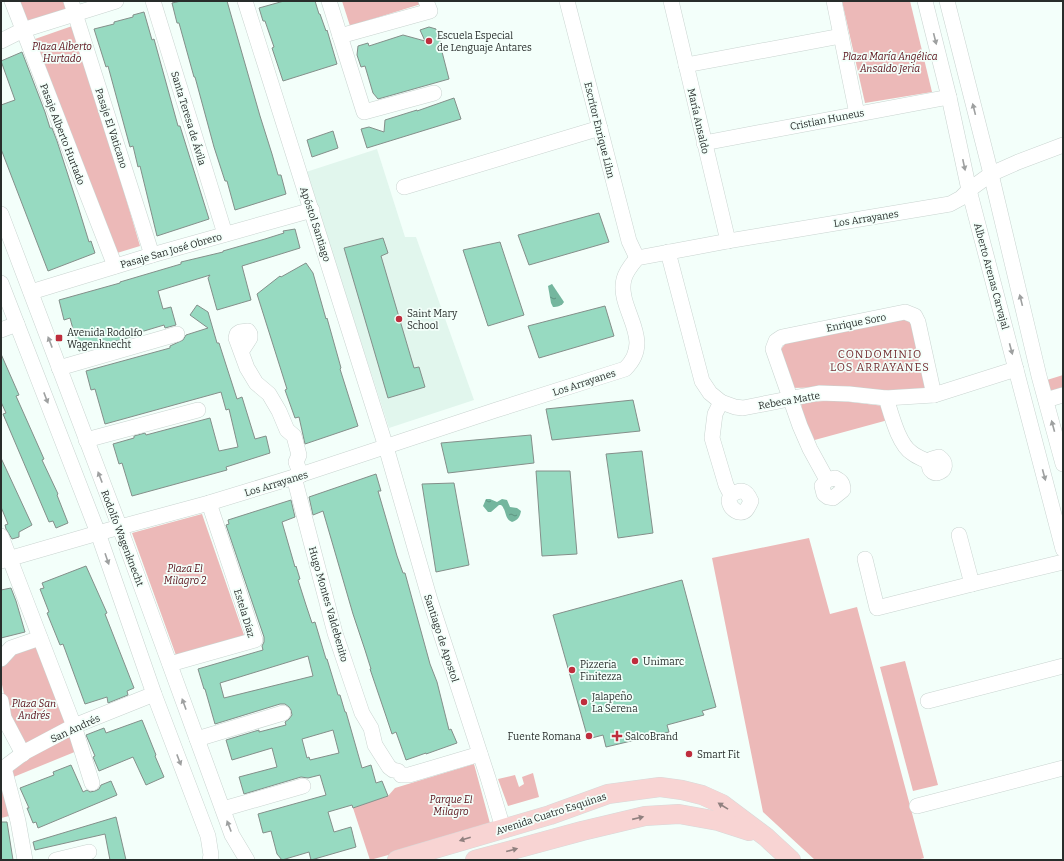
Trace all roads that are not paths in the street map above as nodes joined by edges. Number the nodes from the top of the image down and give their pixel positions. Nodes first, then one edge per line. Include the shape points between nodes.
1 (12, 1) edge
2 (116, 1) edge
3 (153, 1) edge
4 (245, 1) edge
5 (329, 1) edge
6 (426, 1) edge
7 (567, 1) edge
8 (671, 1) edge
9 (834, 1) edge
10 (925, 1) edge
11 (947, 1) edge
12 (73, 7) edge
13 (23, 30) junction
14 (340, 36) junction
15 (841, 36) junction
16 (1, 41) edge
17 (686, 65) junction
18 (434, 92) dead end
19 (949, 96) junction
20 (857, 114) junction
21 (600, 128) junction
22 (704, 143) junction
23 (1063, 144) edge
24 (991, 174) junction
25 (404, 187) dead end
26 (969, 190) junction
27 (312, 210) junction
28 (1, 214) edge
29 (225, 234) junction
30 (728, 241) junction
31 (668, 252) junction
32 (152, 255) junction
33 (637, 258) junction
34 (115, 266) junction
35 (1, 283) edge
36 (31, 292) junction
37 (17, 324) junction
38 (1, 330) edge
39 (177, 334) dead end
40 (241, 352) dead end
41 (60, 368) junction
42 (1016, 369) junction
43 (934, 395) junction
44 (1063, 395) edge
45 (791, 398) junction
46 (886, 398) junction
47 (1046, 400) junction
48 (721, 402) junction
49 (198, 410) dead end
50 (86, 440) junction
51 (386, 447) junction
52 (929, 462) dead end
53 (1063, 464) edge
54 (297, 472) junction
55 (827, 480) dead end
56 (731, 495) dead end
57 (209, 503) junction
58 (120, 528) junction
59 (98, 533) junction
60 (959, 535) dead end
61 (1, 536) edge
62 (1063, 549) edge
63 (865, 559) dead end
64 (6, 560) edge
65 (1063, 562) edge
66 (972, 584) junction
67 (40, 638) junction
68 (1, 659) edge
69 (170, 664) junction
70 (1063, 666) edge
71 (154, 694) junction
72 (928, 701) dead end
73 (1, 702) edge
74 (283, 713) dead end
75 (74, 726) junction
76 (197, 739) junction
77 (23, 754) junction
78 (480, 754) junction
79 (1063, 768) edge
80 (2, 769) edge
81 (92, 783) dead end
82 (303, 786) dead end
83 (917, 806) dead end
84 (223, 809) junction
85 (503, 828) junction
86 (766, 837) junction
87 (89, 852) dead end
88 (25, 860) edge
89 (56, 860) edge
90 (210, 860) edge
91 (248, 860) edge
92 (398, 860) edge
93 (474, 860) edge
94 (791, 860) edge

1 - 13 street, Pasaje Alberto Hurtado
2 - 12 street
3 - 29 street, Santa Teresa de Ávila
4 - 27 street, Apóstol Santiago
5 - 14 street
6 - 14 street via 430,11
7 - 21 street, Escritor Enrique Lihn
8 - 17 street, María Ansaldo
9 - 15 street
10 -> 19 street, Alberto Arenas Carvajal
24 -> 11 street
12 - 13 street
12 - 32 street, Pasaje El Vaticano
13 - 16 street
13 - 34 street, Pasaje Alberto Hurtado
14 - 18 street via 364,112
15 - 17 street
15 - 20 street
17 - 22 street, María Ansaldo
19 - 20 street, Cristian Huneus
19 -> 26 street, Alberto Arenas Carvajal
20 - 22 street, Cristian Huneus
21 - 25 street
21 - 33 street, Escritor Enrique Lihn via 629,241
22 - 30 street, María Ansaldo
23 - 24 street, Los Arrayanes
24 - 26 street, Los Arrayanes
47 -> 24 street
26 - 30 street, Los Arrayanes via 950,204
26 -> 42 street, Alberto Arenas Carvajal
27 - 29 street, Pasaje San José Obrero
27 - 51 street, Apóstol Santiago
28 - 36 street, Rodolfo Wagenknecht
29 - 32 street, Pasaje San José Obrero
30 - 31 street, Los Arrayanes
31 - 33 street, Los Arrayanes
31 - 48 street, Rebeca Matte via 700,375 710,392
32 - 34 street, Pasaje San José Obrero
33 - 51 street, Los Arrayanes via 624,279 623,291 637,339 632,363 625,369
34 - 36 street, Pasaje San José Obrero
35 - 37 street
41 -> 36 street, Rodolfo Wagenknecht
37 - 38 street
37 -> 59 street
39 - 41 street
40 - 54 street, Hugo Montes Valdebenito via 256,383 269,394 280,411 287,430 294,436 299,455
41 - 50 street, Rodolfo Wagenknecht
42 - 43 street, Rebeca Matte
42 -> 62 street, Alberto Arenas Carvajal
43 - 45 street, Enrique Soro via 918,322 915,316 905,312 782,337 773,349
43 - 46 street, Rebeca Matte
44 - 47 street
45 - 46 street, Rebeca Matte via 819,393
45 - 48 street, Rebeca Matte via 742,408
45 - 55 street via 810,449
46 - 52 street via 903,442 911,453
53 -> 47 street
48 - 56 street via 715,414 712,438
49 - 50 street
58 -> 50 street, Rodolfo Wagenknecht
51 - 54 street, Los Arrayanes
51 - 78 street, Santiago de Apostol via 430,600
54 - 57 street, Los Arrayanes
54 - 78 street, Hugo Montes Valdebenito via 335,633 362,712 398,764 398,771 401,775 409,775
57 - 58 street, Los Arrayanes
57 - 69 street, Estela Díaz via 255,640
58 - 59 street, Los Arrayanes
58 - 69 street, Rodolfo Wagenknecht
59 - 64 street, Los Arrayanes
59 -> 71 street
60 - 66 street
61 - 64 street
63 - 66 street via 878,608
64 - 67 street
65 - 66 street
67 - 68 street via 11,648
67 - 75 street
76 -> 69 street, Rodolfo Wagenknecht
70 - 72 street
71 - 75 street, San Andrés
71 -> 90 street via 208,836
73 - 77 street via 4,718
74 - 76 street
75 - 77 street, San Andrés
75 - 81 street
76 - 84 street, Rodolfo Wagenknecht
77 - 80 street, San Andrés
78 - 85 street, Santiago de Apostol
79 - 83 street
80 - 88 street via 17,817
82 - 84 street
91 -> 84 street, Rodolfo Wagenknecht via 232,835
86 -> 85 main road, Avenida Cuatro Esquinas via 722,804 702,795 660,787 608,794 550,815
85 -> 92 main road, Avenida Cuatro Esquinas
93 -> 86 main road, Avenida Cuatro Esquinas via 645,816 679,814 718,821
86 - 94 main road, Avenida Cuatro Esquinas
87 - 89 street

